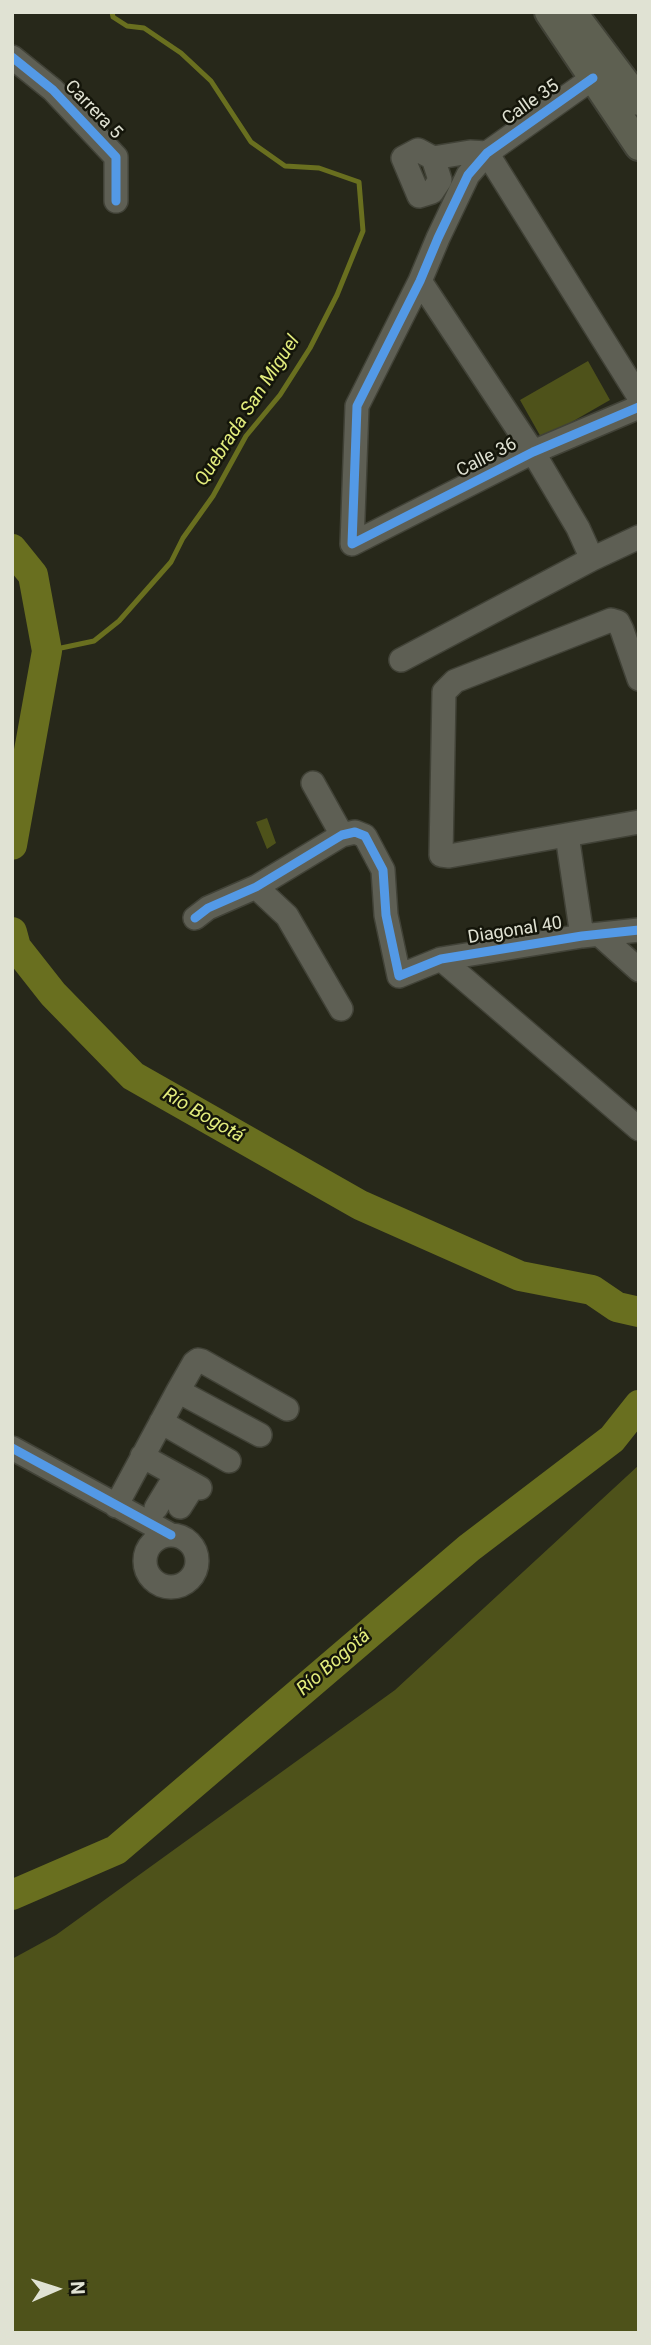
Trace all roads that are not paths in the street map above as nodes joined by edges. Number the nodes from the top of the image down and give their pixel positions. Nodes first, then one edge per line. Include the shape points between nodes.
1 (549, 12) edge
2 (572, 12) edge
3 (12, 57) edge
4 (593, 78) junction
5 (639, 101) edge
6 (639, 146) edge
7 (487, 153) junction
8 (433, 159) dead end
9 (116, 201) dead end
10 (420, 281) junction
11 (639, 397) edge
12 (639, 407) edge
13 (533, 452) junction
14 (639, 537) edge
15 (592, 559) junction
16 (401, 660) dead end
17 (639, 679) edge
18 (313, 783) dead end
19 (639, 822) edge
20 (342, 835) junction
21 (567, 835) junction
22 (256, 887) junction
23 (195, 918) dead end
24 (639, 930) edge
25 (591, 936) junction
26 (441, 959) junction
27 (639, 970) edge
28 (341, 1009) dead end
29 (639, 1129) edge
30 (177, 1391) junction
31 (288, 1409) dead end
32 (161, 1422) junction
33 (260, 1435) dead end
34 (12, 1448) edge
35 (142, 1456) junction
36 (229, 1461) dead end
37 (190, 1482) junction
38 (116, 1506) junction
39 (180, 1507) dead end
40 (156, 1508) dead end
41 (171, 1535) dead end

1 - 4 main road
2 - 5 main road
3 - 9 street, Carrera 5 via 53,90 116,157
4 - 6 main road
4 - 7 street, Calle 35
7 - 8 street
7 - 10 street via 468,175
7 - 11 street
10 - 13 street
10 - 13 street, Calle 36 via 357,406 352,544
12 - 13 street, Calle 36
13 - 15 street
14 - 15 street
15 - 16 street
17 - 21 street via 618,622 611,620 455,681 444,692 441,855
18 - 20 street
19 - 21 street
20 - 22 street
20 - 26 street, Diagonal 40 via 355,832 365,836 383,870 386,915 399,976
21 - 25 street
22 - 23 street
22 - 28 street via 287,916
24 - 25 street, Diagonal 40
25 - 26 street, Diagonal 40
25 - 27 street
26 - 29 street
30 - 31 street via 194,1363 202,1360
30 - 32 street
30 - 33 street
32 - 35 street
32 - 36 street
34 - 38 street
35 - 37 street
35 - 38 street
37 - 39 street
37 - 40 street
38 - 41 street

